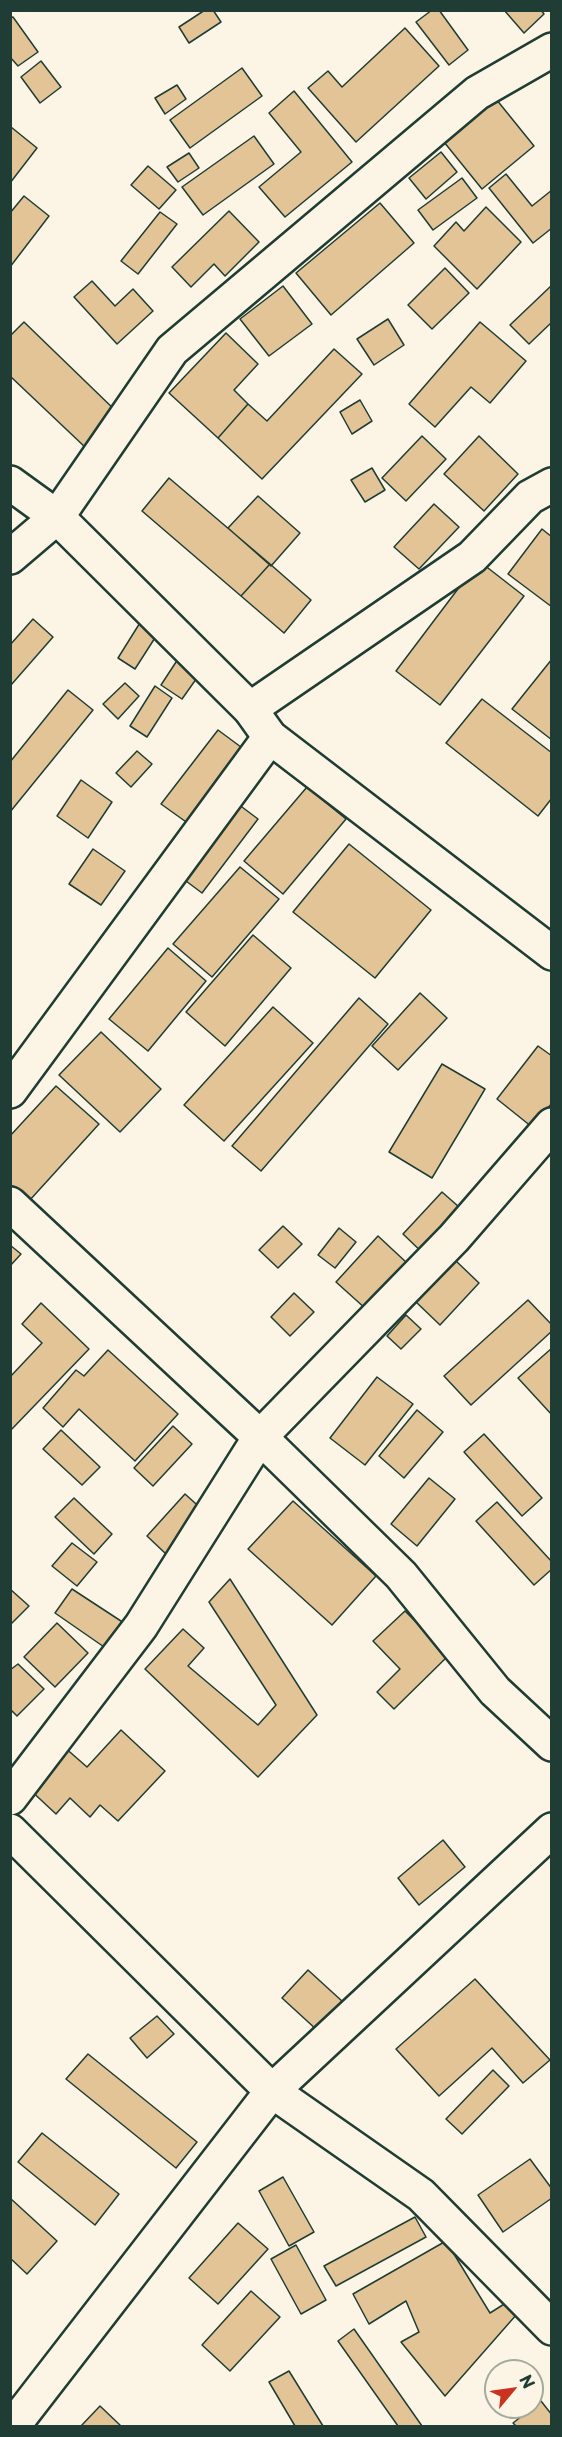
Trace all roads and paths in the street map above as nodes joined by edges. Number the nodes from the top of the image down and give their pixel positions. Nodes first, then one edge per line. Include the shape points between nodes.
1 (552, 50) edge
2 (10, 483) edge
3 (552, 485) edge
4 (57, 517) junction
5 (10, 557) edge
6 (250, 710) junction
7 (270, 737) junction
8 (552, 953) edge
9 (10, 1091) edge
10 (552, 1125) edge
11 (10, 1204) edge
12 (260, 1437) junction
13 (552, 1744) edge
14 (10, 1798) edge
15 (552, 1830) edge
16 (10, 1831) edge
17 (272, 2091) junction
18 (552, 2328) edge
19 (14, 2427) edge

1 - 4 main road via 477,93 172,350
2 - 4 main road
3 - 6 main road via 530,497 472,557
4 - 5 main road
4 - 6 main road
6 - 7 main road
7 - 8 main road
7 - 9 main road
10 - 12 main road via 454,1238
11 - 12 main road
12 - 13 main road via 401,1575 495,1691
12 - 14 main road via 141,1626
15 - 17 main road
16 - 17 main road
17 - 18 main road via 421,2195
17 - 19 main road

